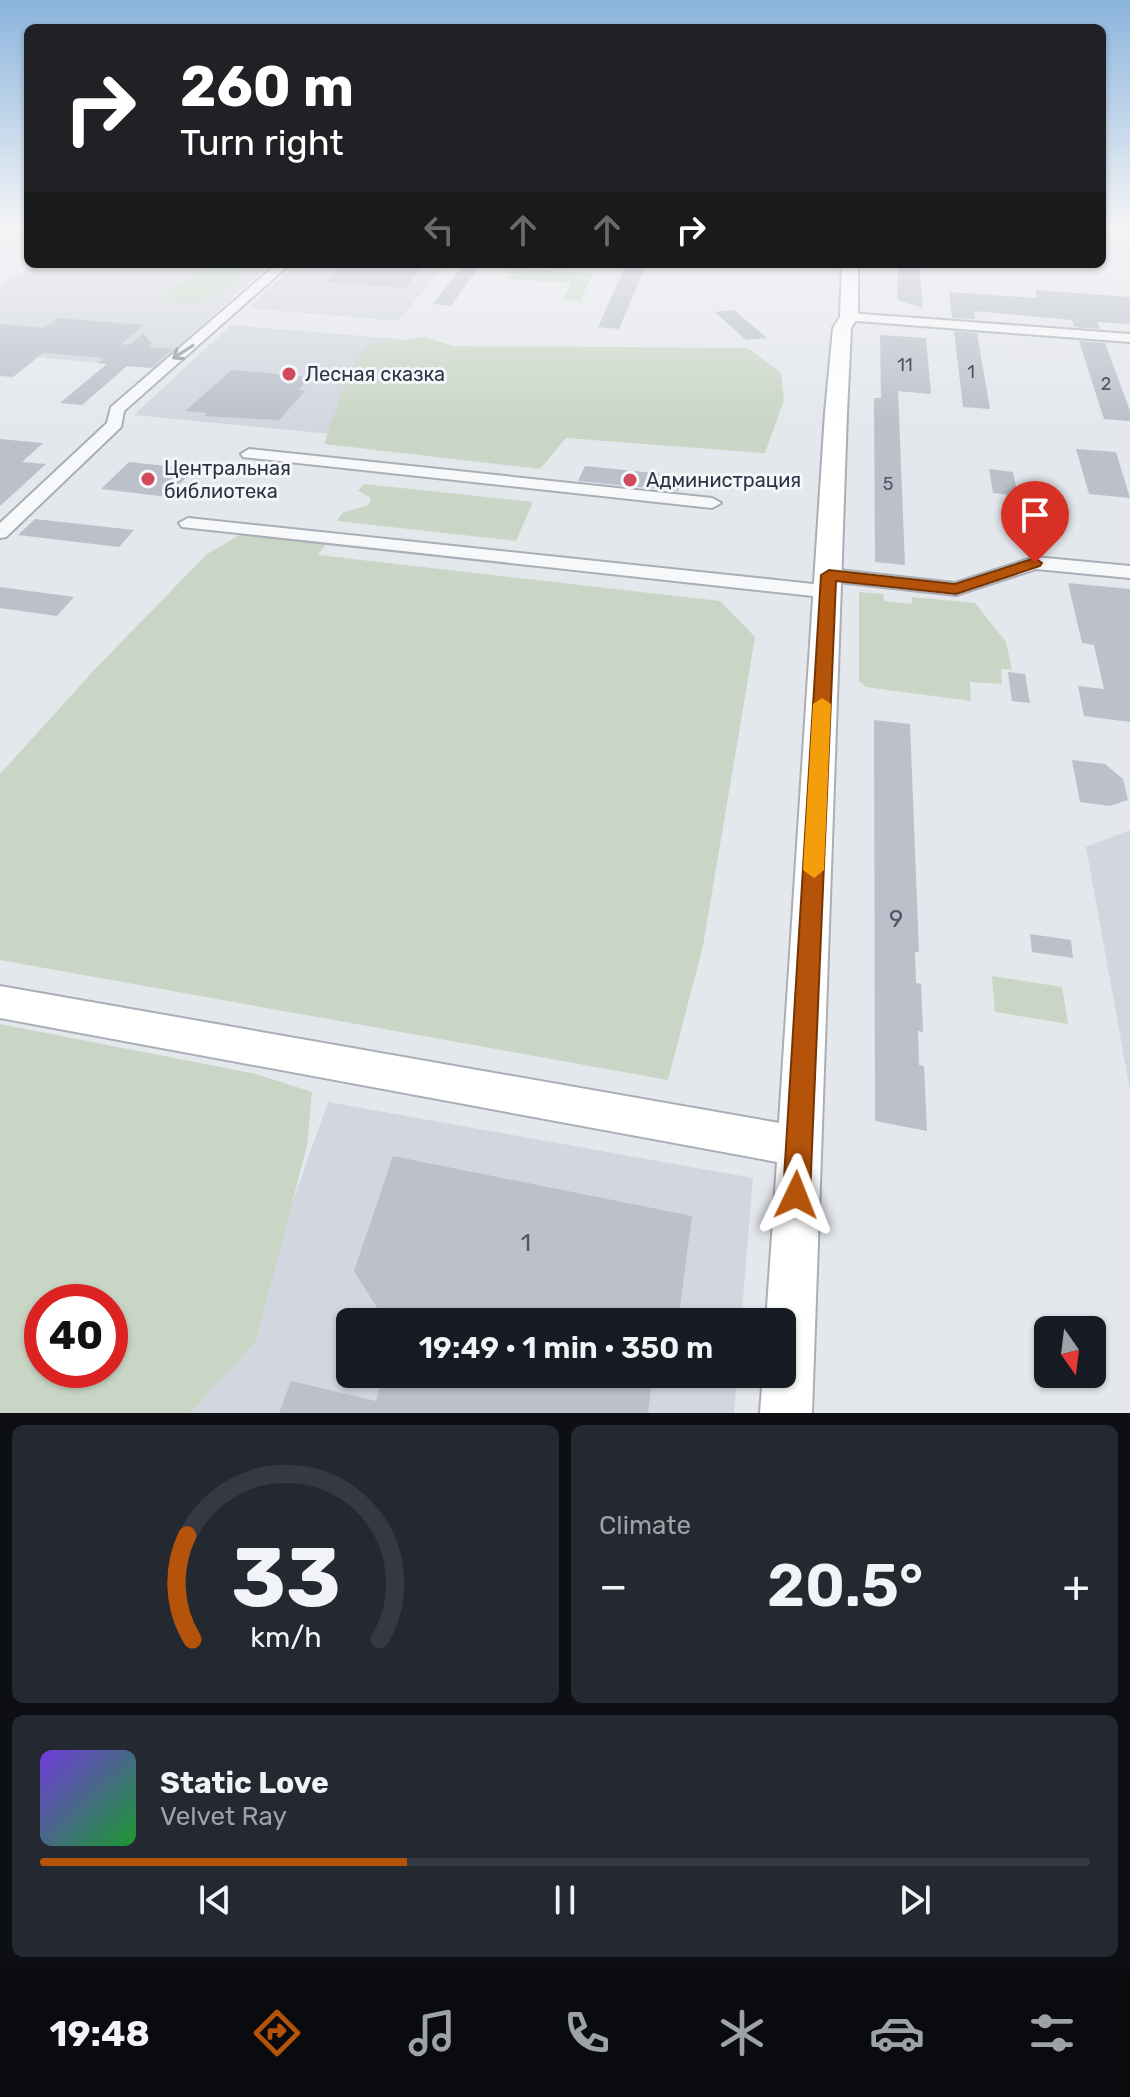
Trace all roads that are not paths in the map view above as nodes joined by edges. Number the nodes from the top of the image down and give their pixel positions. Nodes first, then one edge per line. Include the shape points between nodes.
1 (253, 292) edge
2 (849, 292) edge
3 (849, 317) junction
4 (1130, 338) edge
5 (249, 454) dead end
6 (712, 503) dead end
7 (183, 528) dead end
8 (0, 533) edge
9 (1130, 572) edge
10 (821, 582) junction
11 (0, 1002) edge
12 (798, 1146) junction
13 (786, 1413) edge

1 -> 8 street via 116,410 115,424
2 - 3 street
3 - 4 street
3 - 10 street via 842,328
5 - 6 street
7 - 10 street via 580,579 585,565
9 - 10 street via 1035,563 956,589
10 - 12 street
11 - 12 street
12 - 13 street

